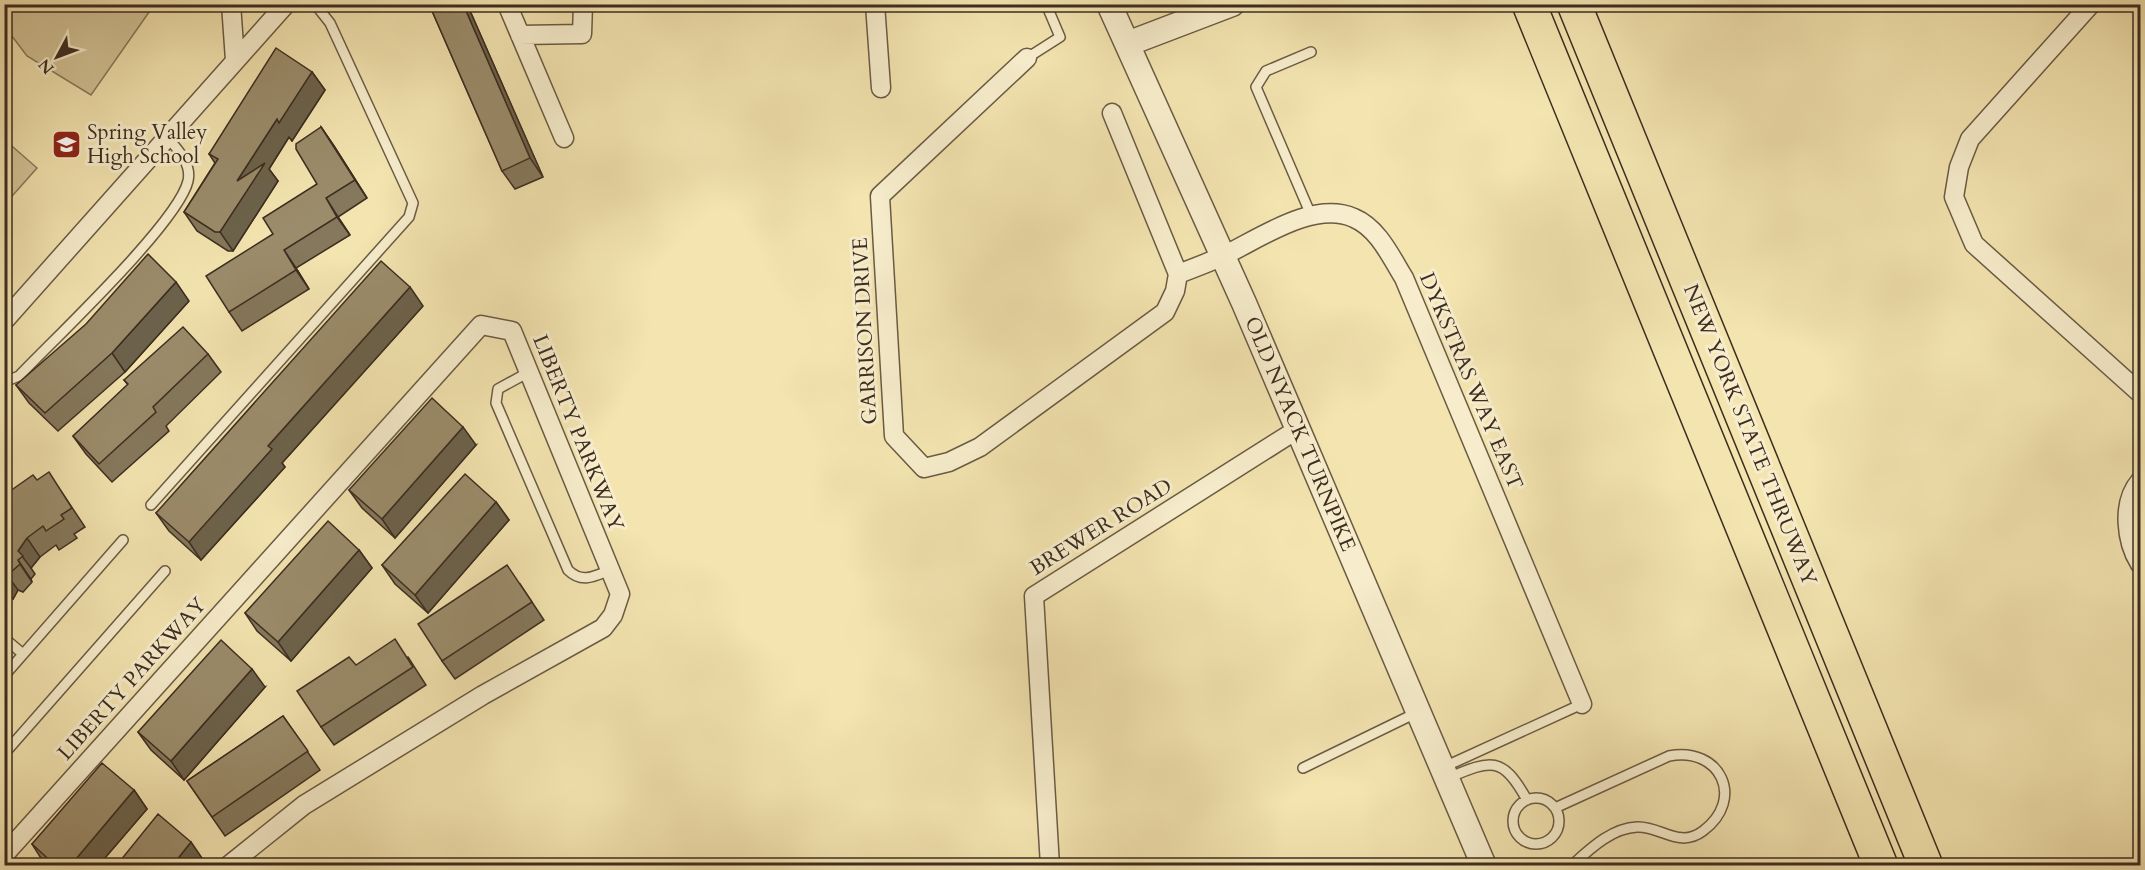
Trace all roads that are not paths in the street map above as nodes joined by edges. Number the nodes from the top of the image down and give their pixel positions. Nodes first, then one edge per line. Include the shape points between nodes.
1 (231, 4) edge
2 (286, 4) edge
3 (315, 4) edge
4 (507, 4) edge
5 (583, 4) edge
6 (875, 4) edge
7 (1046, 4) edge
8 (1109, 4) edge
9 (1232, 4) edge
10 (1529, 4) edge
11 (1574, 4) edge
12 (2091, 4) edge
13 (1206, 9) edge
14 (520, 35) junction
15 (1127, 44) junction
16 (1311, 52) dead end
17 (1027, 58) joint
18 (235, 60) junction
19 (881, 88) dead end
20 (1112, 113) dead end
21 (167, 137) junction
22 (564, 138) dead end
23 (1311, 215) junction
24 (1223, 256) junction
25 (1178, 274) junction
26 (4, 321) edge
27 (529, 372) junction
28 (4, 382) edge
29 (2140, 393) edge
30 (1298, 429) junction
31 (2140, 481) edge
32 (151, 505) dead end
33 (123, 540) dead end
34 (2140, 564) edge
35 (610, 570) junction
36 (165, 571) dead end
37 (4, 638) edge
38 (23, 654) junction
39 (4, 676) edge
40 (1582, 704) joint
41 (1420, 711) junction
42 (4, 754) edge
43 (1303, 768) dead end
44 (1446, 773) junction
45 (1527, 800) junction
46 (1556, 808) junction
47 (4, 855) edge
48 (228, 866) edge
49 (1050, 866) edge
50 (1484, 866) edge
51 (1571, 866) edge
52 (1881, 866) edge
53 (1926, 866) edge

1 - 18 street
2 - 18 street
3 - 32 lane via 330,23 413,203 409,217
4 - 14 street
5 - 14 street via 582,34
6 - 19 street
7 - 17 lane via 1060,38
8 - 15 street, OLD NYACK TURNPIKE
9 - 13 street
10 - 52 highway, NEW YORK STATE THRUWAY
11 - 53 highway, NEW YORK STATE THRUWAY
12 - 29 street via 1971,139 1959,167 1954,197 1974,244
13 - 15 street
14 - 22 street
15 - 24 street, OLD NYACK TURNPIKE
16 - 23 lane via 1266,71 1256,87
17 - 25 street, GARRISON DRIVE via 880,196 894,436 924,468 949,462 980,447 1165,312
18 - 21 street
20 - 25 street
21 - 26 street
21 - 28 lane via 188,169 188,180 180,197 150,239 19,376
23 - 24 street, DYKSTRAS WAY EAST via 1288,222
23 - 40 street, DYKSTRAS WAY EAST via 1354,218 1381,240 1404,278
24 - 25 street
24 - 30 street, OLD NYACK TURNPIKE
27 - 35 street, LIBERTY PARKWAY
27 - 35 lane via 498,389 496,403 568,570 573,576 588,579
27 - 47 street, LIBERTY PARKWAY via 512,331 482,324
30 - 41 street, OLD NYACK TURNPIKE
30 - 49 street, BREWER ROAD via 1034,596
31 - 34 street via 2127,511 2130,541
33 - 38 lane
35 - 48 street, LIBERTY PARKWAY via 620,594 613,615 603,628 483,695 304,805
36 - 42 lane
37 - 38 lane
38 - 39 lane
40 - 44 lane
41 - 43 lane
41 - 44 street, OLD NYACK TURNPIKE
44 - 45 lane via 1494,763 1511,775
44 - 50 street, OLD NYACK TURNPIKE
45 - 46 lane via 1543,799
45 - 46 lane via 1515,810 1513,825 1527,843 1542,844 1554,836 1559,822
46 - 51 lane via 1669,756 1685,753 1701,757 1717,769 1725,786 1723,806 1702,832 1689,838 1674,838 1639,826 1621,830 1596,843

